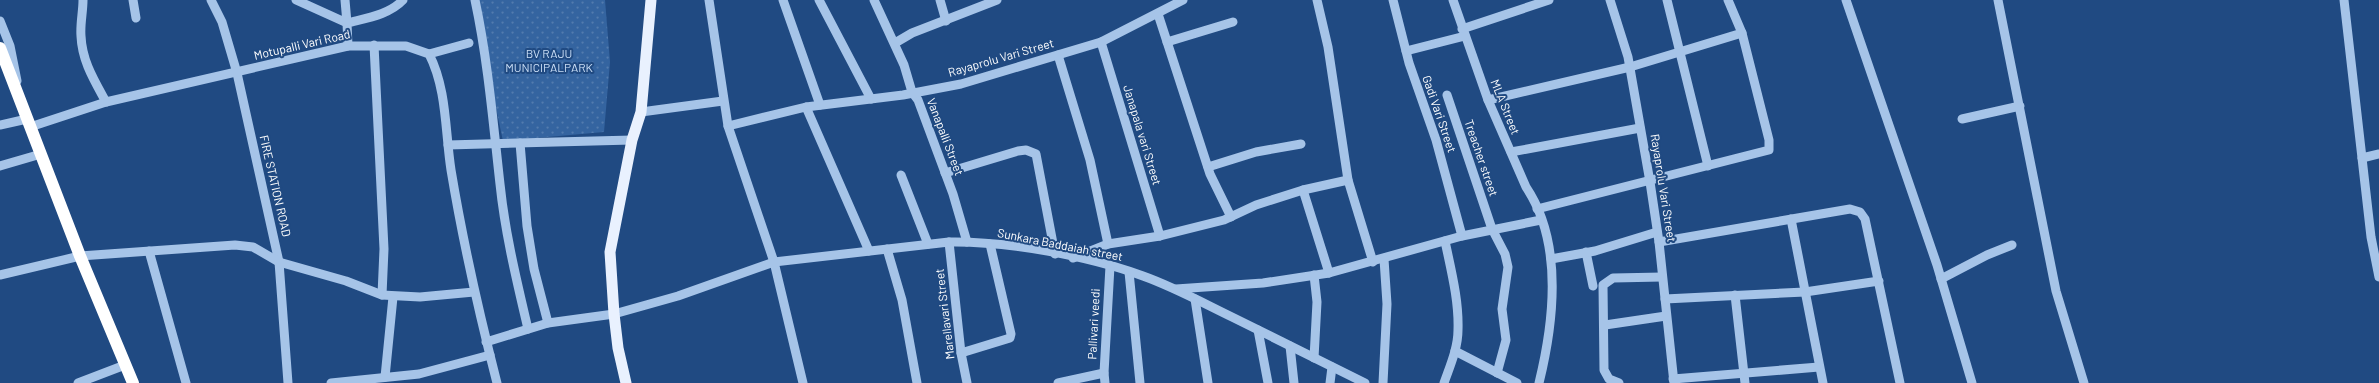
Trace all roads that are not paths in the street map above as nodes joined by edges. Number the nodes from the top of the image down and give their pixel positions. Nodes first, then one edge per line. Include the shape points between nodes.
1 (83, 0) edge
2 (133, 0) edge
3 (212, 0) edge
4 (296, 0) edge
5 (345, 0) edge
6 (403, 0) edge
7 (475, 0) edge
8 (651, 0) edge
9 (709, 0) edge
10 (782, 0) edge
11 (819, 0) edge
12 (874, 0) edge
13 (940, 0) edge
14 (997, 0) edge
15 (1182, 0) edge
16 (1318, 0) edge
17 (1393, 0) edge
18 (1453, 0) edge
19 (1549, 0) edge
20 (1610, 0) edge
21 (1667, 0) edge
22 (1728, 0) edge
23 (1846, 0) edge
24 (1998, 0) edge
25 (2344, 0) edge
26 (976, 4) edge
27 (1158, 14) junction
28 (136, 18) dead end
29 (0, 21) edge
30 (946, 21) junction
31 (347, 22) junction
32 (1233, 22) dead end
33 (1464, 32) junction
34 (1742, 33) junction
35 (469, 42) dead end
36 (1101, 42) junction
37 (1166, 42) junction
38 (895, 43) junction
39 (374, 45) junction
40 (348, 46) junction
41 (0, 48) edge
42 (1406, 51) junction
43 (1681, 52) junction
44 (429, 54) junction
45 (1058, 55) junction
46 (0, 67) edge
47 (1630, 67) junction
48 (237, 73) junction
49 (14, 88) junction
50 (912, 92) junction
51 (1447, 95) dead end
52 (871, 99) junction
53 (1488, 100) junction
54 (723, 101) junction
55 (106, 102) junction
56 (820, 105) junction
57 (2020, 106) junction
58 (806, 107) junction
59 (641, 112) junction
60 (27, 119) junction
61 (1962, 119) dead end
62 (0, 125) edge
63 (728, 126) junction
64 (1640, 128) junction
65 (632, 140) junction
66 (520, 143) junction
67 (497, 144) junction
68 (1301, 144) dead end
69 (448, 145) junction
70 (1511, 152) junction
71 (41, 154) junction
72 (2379, 154) edge
73 (2362, 158) junction
74 (0, 166) edge
75 (1708, 166) junction
76 (1208, 167) junction
77 (945, 173) junction
78 (901, 175) dead end
79 (1348, 180) junction
80 (1650, 182) junction
81 (1303, 190) junction
82 (1537, 209) junction
83 (1231, 217) junction
84 (1791, 219) junction
85 (1541, 220) junction
86 (1492, 229) junction
87 (1657, 232) junction
88 (1160, 236) junction
89 (1462, 236) junction
90 (1445, 241) junction
91 (949, 242) junction
92 (967, 242) junction
93 (1659, 242) junction
94 (928, 244) junction
95 (990, 244) junction
96 (1108, 244) junction
97 (2012, 246) dead end
98 (887, 249) junction
99 (149, 251) junction
100 (869, 251) junction
101 (1586, 252) junction
102 (1055, 254) junction
103 (80, 256) junction
104 (1073, 258) junction
105 (1384, 258) junction
106 (1551, 258) junction
107 (279, 262) junction
108 (774, 262) junction
109 (1373, 262) junction
110 (1110, 266) junction
111 (1129, 272) junction
112 (1329, 273) junction
113 (0, 276) edge
114 (1314, 276) junction
115 (1662, 277) junction
116 (2379, 277) edge
117 (1941, 279) junction
118 (1879, 281) junction
119 (1593, 286) dead end
120 (1175, 289) junction
121 (474, 292) junction
122 (1806, 292) junction
123 (382, 295) junction
124 (1735, 295) junction
125 (393, 297) junction
126 (1195, 299) junction
127 (1665, 299) junction
128 (614, 314) junction
129 (1666, 316) junction
130 (548, 323) junction
131 (1605, 325) junction
132 (528, 329) junction
133 (1258, 330) junction
134 (486, 342) junction
135 (1290, 346) junction
136 (1455, 352) junction
137 (961, 354) junction
138 (490, 355) junction
139 (1314, 358) junction
140 (126, 365) junction
141 (1332, 367) junction
142 (1819, 367) junction
143 (1104, 373) junction
144 (1497, 373) junction
145 (385, 377) junction
146 (1744, 379) edge
147 (1674, 381) edge
148 (78, 383) edge
149 (133, 383) edge
150 (186, 383) edge
151 (288, 383) edge
152 (331, 383) edge
153 (497, 383) edge
154 (626, 383) edge
155 (803, 383) edge
156 (917, 383) edge
157 (967, 383) edge
158 (1058, 383) edge
159 (1105, 383) edge
160 (1140, 383) edge
161 (1208, 383) edge
162 (1268, 383) edge
163 (1294, 383) edge
164 (1330, 383) edge
165 (1365, 383) edge
166 (1383, 383) edge
167 (1444, 383) edge
168 (1517, 383) edge
169 (1539, 383) edge
170 (1619, 383) edge
171 (1626, 383) edge
172 (1823, 383) edge
173 (1900, 383) edge
174 (1972, 383) edge
175 (2084, 383) edge

1 - 55 street via 83,54
2 - 28 street
3 - 48 street, FIRE STATION ROAD
4 - 31 street
5 - 31 street
6 - 31 street via 377,15
7 - 67 street
8 - 59 main road
9 - 54 street
10 - 56 street
11 - 52 street
12 - 38 street
13 - 30 street
14 - 26 street
15 - 27 street, Rayaprolu Vari Street
16 - 79 street
17 - 42 street, Gadi Vari Street
18 - 33 street, MLA Street
19 - 33 street
20 - 47 street, Rayaprolu Vari Street
21 - 43 street
22 - 34 street
23 - 117 street
24 - 57 street
25 - 73 street
26 - 30 street
27 - 36 street, Rayaprolu Vari Street
27 - 37 street
29 - 60 street via 10,46
30 - 38 street
31 - 40 street
32 - 37 street
33 - 42 street
33 - 53 street, MLA Street
34 - 43 street
34 - 75 street via 1769,150
35 - 44 street
36 - 45 street, Rayaprolu Vari Street
36 - 88 street, Janapala vari Street
37 - 76 street
38 - 50 street, Vanapalli Street
39 - 40 street, Motupalli Vari Road
39 - 44 street, Motupalli Vari Road via 406,46
39 - 123 street via 384,249
40 - 48 street, Motupalli Vari Road
41 - 49 highway
42 - 89 street, Gadi Vari Street via 1436,140
43 - 47 street
43 - 75 street
44 - 69 street via 438,73
45 - 50 street, Rayaprolu Vari Street via 961,84
45 - 96 street via 1088,151
46 - 49 street
47 - 53 street
47 - 64 street, Rayaprolu Vari Street
48 - 55 street, Motupalli Vari Road
48 - 107 street, FIRE STATION ROAD
49 - 60 highway
50 - 52 street, Rayaprolu Vari Street
50 - 77 street, Vanapalli Street via 918,100
51 - 86 street, Treacher street
52 - 56 street, Rayaprolu Vari Street
53 - 70 street, MLA Street
54 - 59 street
54 - 63 street
55 - 60 street, Motupalli Vari Road
56 - 58 street, Rayaprolu Vari Street
57 - 61 street
57 - 175 street via 2056,291
58 - 63 street, Rayaprolu Vari Street
58 - 100 street
59 - 65 main road
60 - 62 street, Motupalli Vari Road
60 - 71 highway
63 - 108 street
64 - 70 street
64 - 80 street, Rayaprolu Vari Street
65 - 66 street
65 - 128 main road via 610,252
66 - 67 street
66 - 130 street via 527,226
67 - 69 street
67 - 132 street via 504,212
68 - 76 street via 1256,152
69 - 121 street
70 - 82 street, MLA Street
71 - 74 street
71 - 103 highway
72 - 73 street
73 - 116 street
75 - 80 street
76 - 83 street
77 - 92 street, Vanapalli Street
77 - 102 street via 1018,151 1036,154
78 - 94 street
79 - 81 street
79 - 109 street
80 - 82 street
80 - 87 street, Rayaprolu Vari Street
81 - 83 street
81 - 112 street
82 - 85 street, MLA Street
83 - 88 street
84 - 93 street
84 - 118 street via 1850,209 1860,212 1865,219
84 - 122 street
85 - 86 street
85 - 106 street, MLA Street
86 - 89 street
86 - 144 street, Treacher street via 1508,267 1502,309 1506,340
87 - 93 street, Rayaprolu Vari Street
87 - 101 street
88 - 96 street
89 - 90 street
90 - 105 street
90 - 136 street via 1457,302
91 - 92 street, Sunkara Baddaiah street
91 - 94 street, Sunkara Baddaiah street
91 - 137 street, Marellavari Street
92 - 95 street, Sunkara Baddaiah street
93 - 115 street, Rayaprolu Vari Street
94 - 98 street, Sunkara Baddaiah street
95 - 102 street, Sunkara Baddaiah street
95 - 137 street via 1010,338
96 - 104 street
97 - 117 street
98 - 100 street, Sunkara Baddaiah street
98 - 156 street via 902,300
99 - 103 street
99 - 107 street via 235,245 253,247
99 - 150 street
100 - 108 street, Sunkara Baddaiah street
101 - 106 street
101 - 119 street
102 - 104 street, Sunkara Baddaiah street
103 - 113 street
103 - 140 highway
104 - 110 street, Sunkara Baddaiah street
105 - 109 street
105 - 166 street via 1387,304
106 - 169 street, MLA Street via 1552,302
107 - 123 street
107 - 151 street, FIRE STATION ROAD
108 - 128 street, Sunkara Baddaiah street via 678,296
108 - 155 street
109 - 112 street
110 - 111 street, Sunkara Baddaiah street
110 - 143 street, Pallivari veedi
111 - 120 street, Sunkara Baddaiah street
111 - 160 street
112 - 114 street
114 - 120 street
114 - 139 street via 1317,302
115 - 127 street, Rayaprolu Vari Street
115 - 131 street via 1606,281 1603,285
117 - 174 street
118 - 122 street
118 - 173 street
120 - 126 street, Sunkara Baddaiah street
121 - 125 street
121 - 134 street
122 - 124 street
122 - 142 street
123 - 125 street
124 - 127 street
124 - 146 street
125 - 145 street
126 - 133 street, Sunkara Baddaiah street
126 - 161 street
127 - 129 street, Rayaprolu Vari Street
128 - 130 street, Sunkara Baddaiah street
128 - 154 main road
129 - 131 street
129 - 147 street, Rayaprolu Vari Street
130 - 132 street, Sunkara Baddaiah street
131 - 170 street via 1604,370 1609,379
132 - 134 street, Sunkara Baddaiah street
133 - 135 street, Sunkara Baddaiah street
133 - 162 street
134 - 138 street
135 - 139 street, Sunkara Baddaiah street
135 - 163 street
136 - 144 street
136 - 167 street
137 - 157 street, Marellavari Street
138 - 145 street via 419,374
138 - 153 street
139 - 141 street, Sunkara Baddaiah street
140 - 148 street
140 - 149 highway
141 - 164 street
141 - 165 street, Sunkara Baddaiah street
142 - 146 street
142 - 172 street
143 - 158 street
143 - 159 street, Pallivari veedi
144 - 168 street
145 - 152 street
146 - 147 street
170 - 171 street

